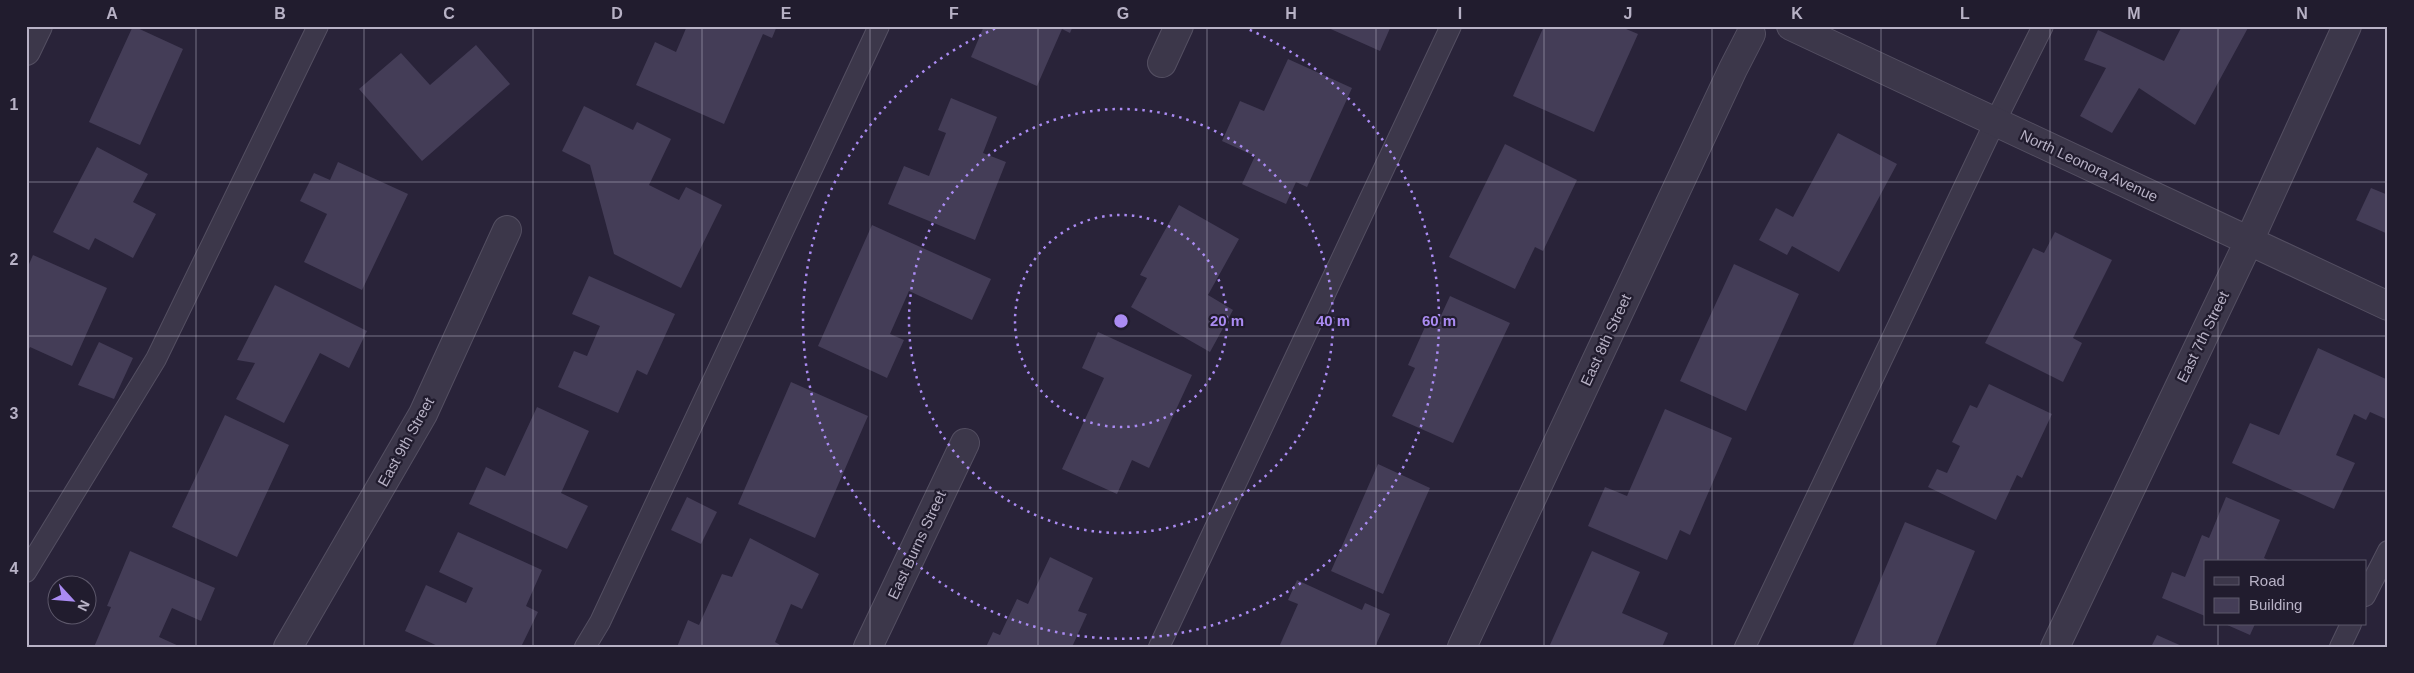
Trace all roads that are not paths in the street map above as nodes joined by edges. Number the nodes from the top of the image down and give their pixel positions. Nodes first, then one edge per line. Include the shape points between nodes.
1 (38, 26) edge
2 (318, 26) edge
3 (879, 26) edge
4 (1179, 26) edge
5 (1451, 26) edge
6 (1780, 26) edge
7 (1791, 26) edge
8 (2043, 26) edge
9 (2347, 26) edge
10 (1746, 30) edge
11 (26, 51) edge
12 (1162, 63) dead end
13 (1995, 122) junction
14 (508, 230) dead end
15 (2249, 241) junction
16 (2388, 306) edge
17 (965, 442) dead end
18 (2388, 551) edge
19 (26, 572) edge
20 (2366, 594) edge
21 (2351, 626) edge
22 (288, 647) edge
23 (585, 647) edge
24 (868, 647) edge
25 (1159, 647) edge
26 (1462, 647) edge
27 (1745, 647) edge
28 (2055, 647) edge
29 (2340, 647) edge

1 - 11 street
2 - 19 lane via 156,359
3 - 23 lane via 600,622
4 - 12 street
5 - 25 lane
6 - 10 street via 1766,35
7 - 13 street, North Leonora Avenue
8 - 13 lane
9 - 15 street, East 7th Street
10 - 26 street, East 8th Street via 1733,69
13 - 15 street, North Leonora Avenue
13 - 27 lane
14 - 22 street, East 9th Street via 423,414
15 - 16 street, North Leonora Avenue
15 - 28 street, East 7th Street
17 - 24 street, East Burns Street
18 - 20 lane
21 - 29 lane

